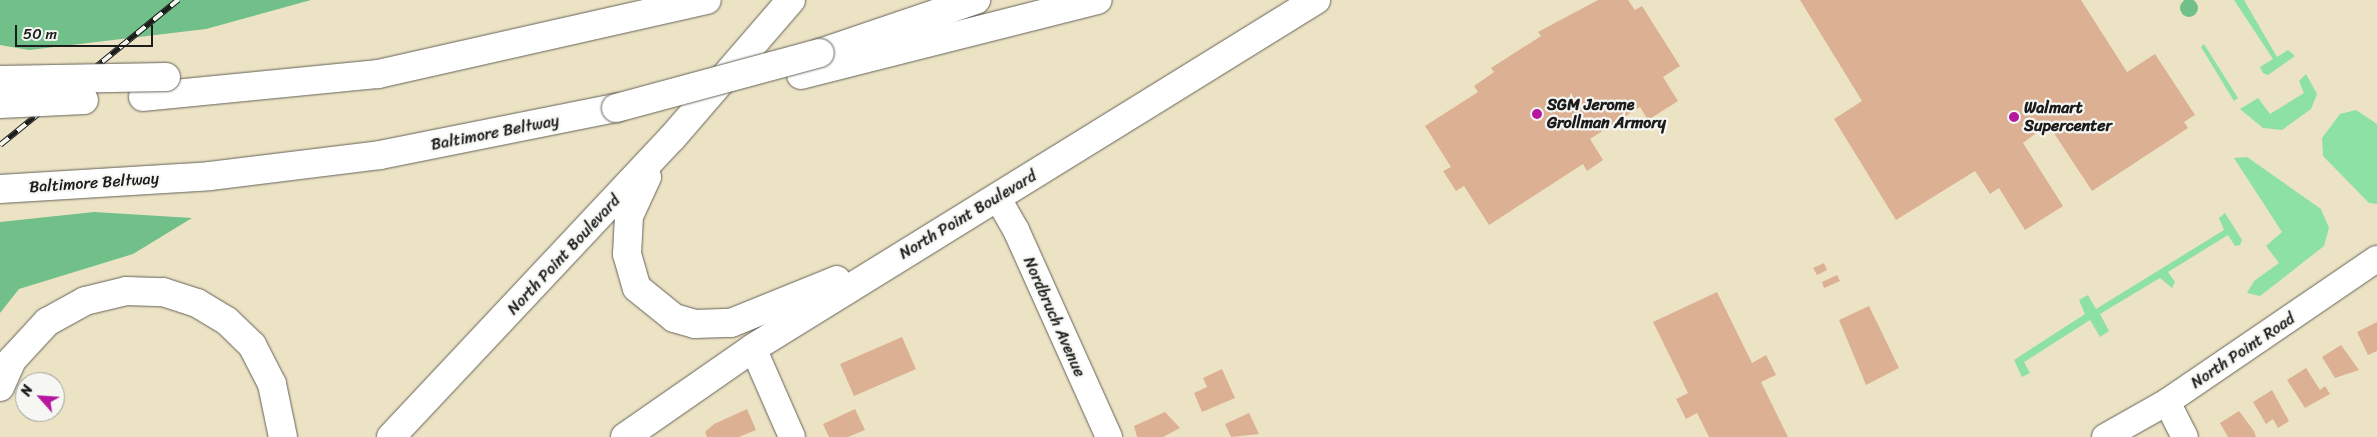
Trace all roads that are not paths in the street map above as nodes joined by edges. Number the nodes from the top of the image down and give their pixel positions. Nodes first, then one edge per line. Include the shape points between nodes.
1 (707, 0) edge
2 (791, 0) edge
3 (976, 0) edge
4 (1098, 0) edge
5 (1316, 0) edge
6 (510, 48) junction
7 (0, 80) edge
8 (0, 104) edge
9 (616, 108) junction
10 (672, 138) junction
11 (13, 188) edge
12 (997, 197) junction
13 (920, 243) junction
14 (2377, 260) edge
15 (753, 348) junction
16 (0, 387) edge
17 (2167, 402) junction
18 (283, 437) edge
19 (391, 437) edge
20 (625, 437) edge
21 (792, 437) edge
22 (1108, 437) edge
23 (2105, 437) edge
24 (2185, 437) edge

1 - 6 main road
2 - 10 main road, North Point Boulevard
3 - 9 main road, Baltimore Beltway, bridge via 820,53
4 - 9 main road, bridge via 800,75
5 - 12 main road, North Point Boulevard
6 - 7 main road, bridge via 166,77
6 - 8 main road, bridge via 378,74 143,97
9 - 11 main road, Baltimore Beltway via 380,155 210,176
10 - 13 main road via 637,192 627,254 638,288 674,318 714,325 738,321
10 - 19 main road, North Point Boulevard
12 - 13 main road, North Point Boulevard
12 - 22 street, Nordbruch Avenue via 1016,230
13 - 15 main road, North Point Boulevard
14 - 17 street, North Point Road
15 - 20 main road, North Point Boulevard
15 - 21 street
16 - 18 main road via 12,360 47,322 85,301 126,291 163,292 198,303 227,321 252,345 272,384
17 - 23 street, North Point Road
17 - 24 street

